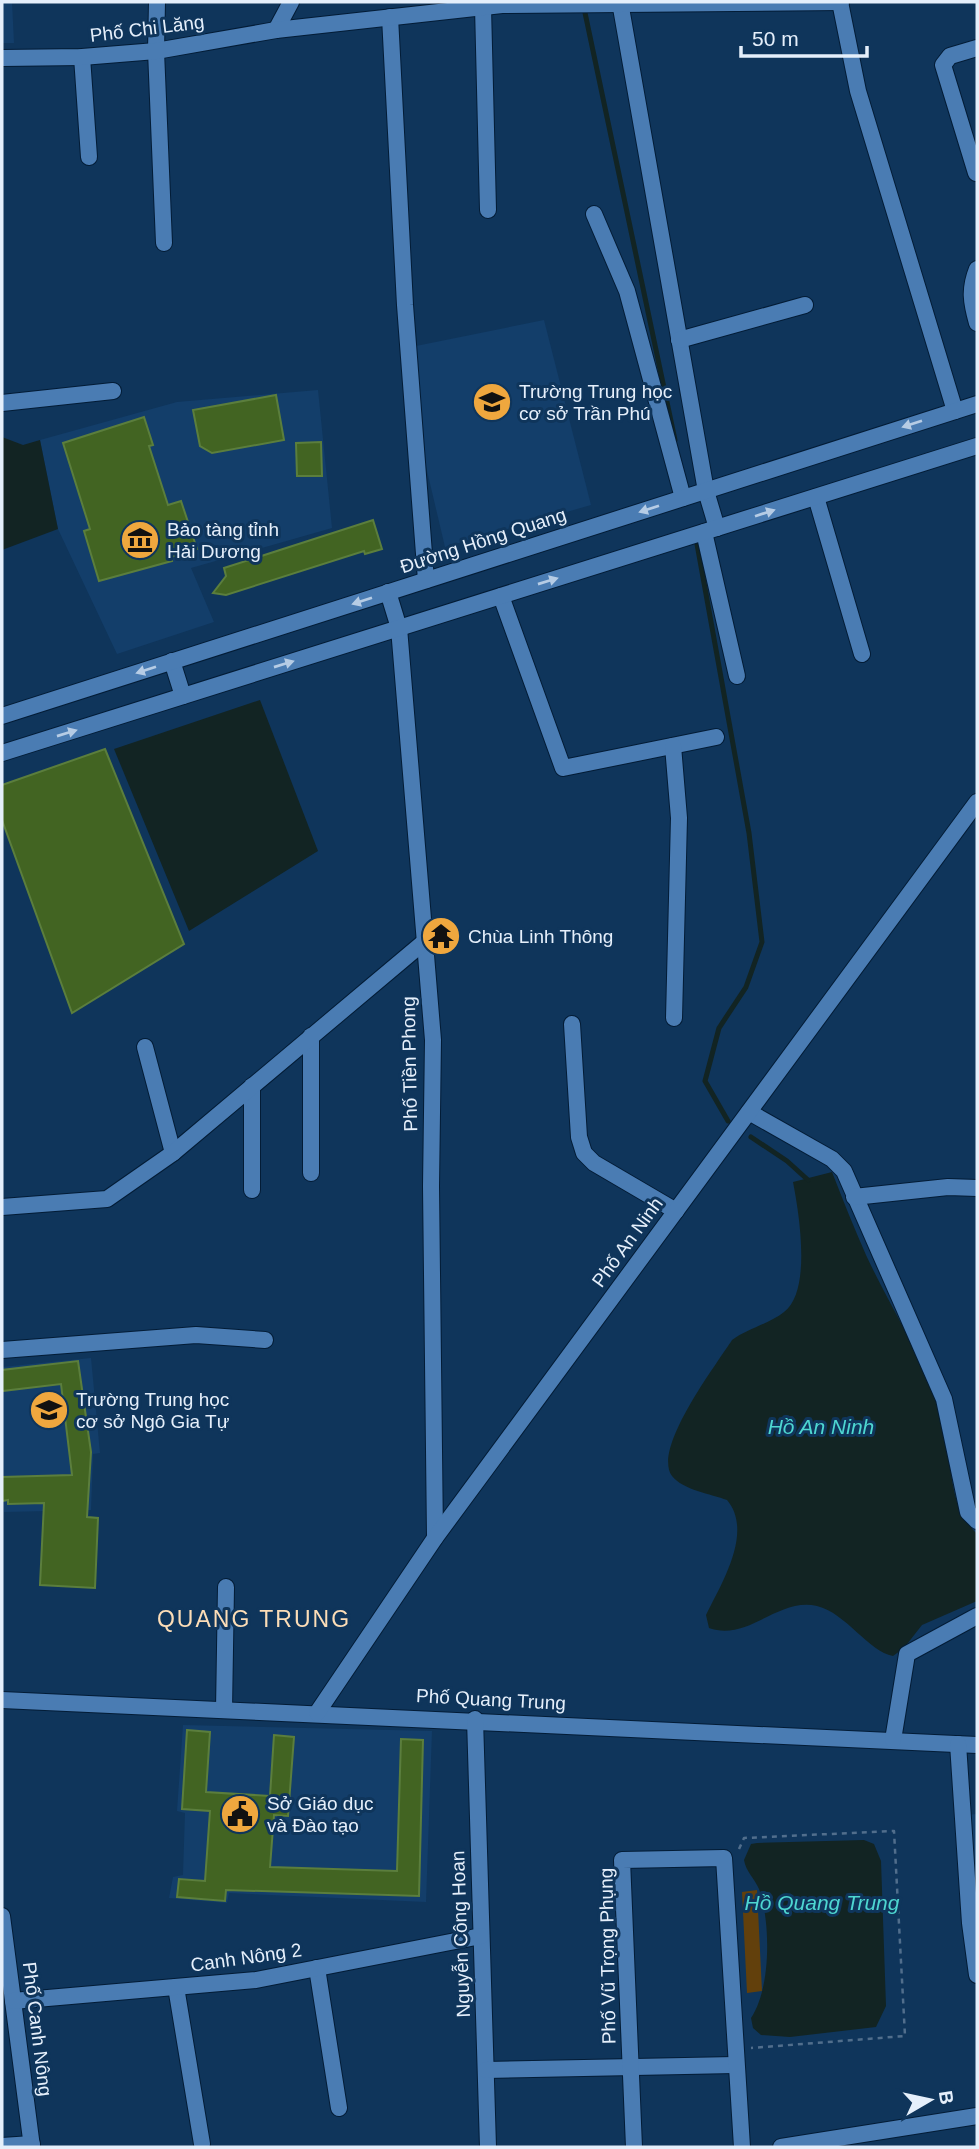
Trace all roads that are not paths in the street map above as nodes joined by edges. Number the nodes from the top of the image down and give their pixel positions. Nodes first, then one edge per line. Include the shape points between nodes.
1 (157, 2) edge
2 (291, 2) edge
3 (840, 2) edge
4 (620, 3) edge
5 (563, 4) edge
6 (483, 7) junction
7 (390, 17) junction
8 (276, 30) junction
9 (977, 48) edge
10 (156, 51) junction
11 (82, 57) junction
12 (2, 58) edge
13 (89, 157) dead end
14 (976, 173) edge
15 (488, 210) dead end
16 (594, 214) dead end
17 (164, 243) dead end
18 (977, 269) edge
19 (805, 305) dead end
20 (977, 323) edge
21 (679, 340) junction
22 (113, 391) dead end
23 (2, 403) edge
24 (977, 404) edge
25 (955, 411) junction
26 (977, 446) edge
27 (706, 491) junction
28 (816, 497) junction
29 (683, 498) junction
30 (710, 530) junction
31 (426, 580) junction
32 (388, 592) junction
33 (501, 596) junction
34 (398, 628) junction
35 (862, 654) dead end
36 (172, 662) junction
37 (737, 676) dead end
38 (183, 696) junction
39 (2, 716) edge
40 (716, 737) dead end
41 (673, 746) junction
42 (2, 753) edge
43 (977, 802) edge
44 (970, 824) edge
45 (424, 942) junction
46 (674, 1018) dead end
47 (572, 1024) dead end
48 (312, 1036) junction
49 (145, 1047) dead end
50 (251, 1086) junction
51 (749, 1112) junction
52 (173, 1153) junction
53 (311, 1173) dead end
54 (977, 1188) edge
55 (252, 1190) dead end
56 (854, 1197) junction
57 (2, 1207) edge
58 (676, 1211) junction
59 (265, 1340) dead end
60 (2, 1350) edge
61 (977, 1521) edge
62 (435, 1538) junction
63 (226, 1587) dead end
64 (977, 1616) edge
65 (2, 1700) edge
66 (224, 1710) junction
67 (317, 1713) junction
68 (475, 1719) junction
69 (893, 1740) junction
70 (958, 1744) junction
71 (977, 1745) edge
72 (2, 1916) edge
73 (481, 1936) junction
74 (317, 1968) junction
75 (977, 1975) edge
76 (176, 1987) junction
77 (13, 2001) junction
78 (734, 2057) junction
79 (631, 2067) junction
80 (486, 2070) junction
81 (339, 2108) dead end
82 (977, 2116) edge
83 (202, 2144) dead end
84 (2, 2146) edge
85 (32, 2146) edge
86 (488, 2147) edge
87 (634, 2147) edge
88 (742, 2147) edge
89 (781, 2147) edge

1 - 10 street
2 - 8 street
3 - 4 street, Phố Chi Lăng
3 - 25 street via 858,91
4 - 5 street, Phố Chi Lăng
4 - 21 street
5 - 6 street, Phố Chi Lăng
6 - 7 street, Phố Chi Lăng
6 - 15 street
7 - 8 street, Phố Chi Lăng
7 - 31 street
8 - 10 street, Phố Chi Lăng
9 - 14 street via 950,56 943,65
10 - 11 street, Phố Chi Lăng
10 - 17 street
11 - 12 street, Phố Chi Lăng
11 - 13 street
16 - 29 street via 627,291
18 - 20 street via 970,302
19 - 21 street
21 - 27 street
22 - 23 street
24 - 25 street, Đường Hồng Quang
25 -> 27 street, Đường Hồng Quang
26 - 28 street
27 - 29 street, Đường Hồng Quang
27 - 30 street
30 -> 28 street
28 - 35 street
29 -> 31 street, Đường Hồng Quang
33 -> 30 street
30 - 37 street
31 - 32 street, Đường Hồng Quang
32 - 34 street, Phố Tiền Phong
32 -> 36 street, Đường Hồng Quang
33 - 34 street
33 - 41 street via 563,768
38 -> 34 street
34 - 45 street, Phố Tiền Phong
36 - 38 street
36 -> 39 street, Đường Hồng Quang
42 -> 38 street
40 - 41 street
41 - 46 street via 679,818
43 - 44 street, Phố An Ninh
44 - 51 street, Phố An Ninh
45 - 48 street
45 - 62 street, Phố Tiền Phong via 433,1040
47 - 58 street via 579,1138 584,1153
48 - 50 street
48 - 53 street
49 - 52 street
50 - 52 street
50 - 55 street
51 - 56 street via 832,1159 844,1171
51 - 58 street, Phố An Ninh
52 - 57 street via 107,1199
54 - 56 street
56 - 61 street via 944,1399 968,1512
58 - 62 street, Phố An Ninh
59 - 60 street via 196,1335
62 - 67 street, Phố An Ninh
63 - 66 street
64 - 69 street via 907,1654
65 - 66 street, Phố Quang Trung
66 - 67 street, Phố Quang Trung
67 - 68 street, Phố Quang Trung
68 - 69 street, Phố Quang Trung
68 - 73 street, Nguyễn Công Hoan
69 - 70 street, Phố Quang Trung
70 - 71 street, Phố Quang Trung
70 - 75 street
72 - 77 street, Phố Canh Nông
73 - 74 street, Canh Nông 2
73 - 80 street, Nguyễn Công Hoan
74 - 76 street, Canh Nông 2 via 256,1980
74 - 81 street
76 - 77 street, Canh Nông 2
76 - 83 street
77 - 85 street, Phố Canh Nông
78 - 79 street
78 - 79 street, Phố Vũ Trọng Phụng via 724,1858 622,1860
78 - 88 street
79 - 80 street
79 - 87 street, Phố Vũ Trọng Phụng
80 - 86 street, Nguyễn Công Hoan
82 - 89 street
84 - 85 street

